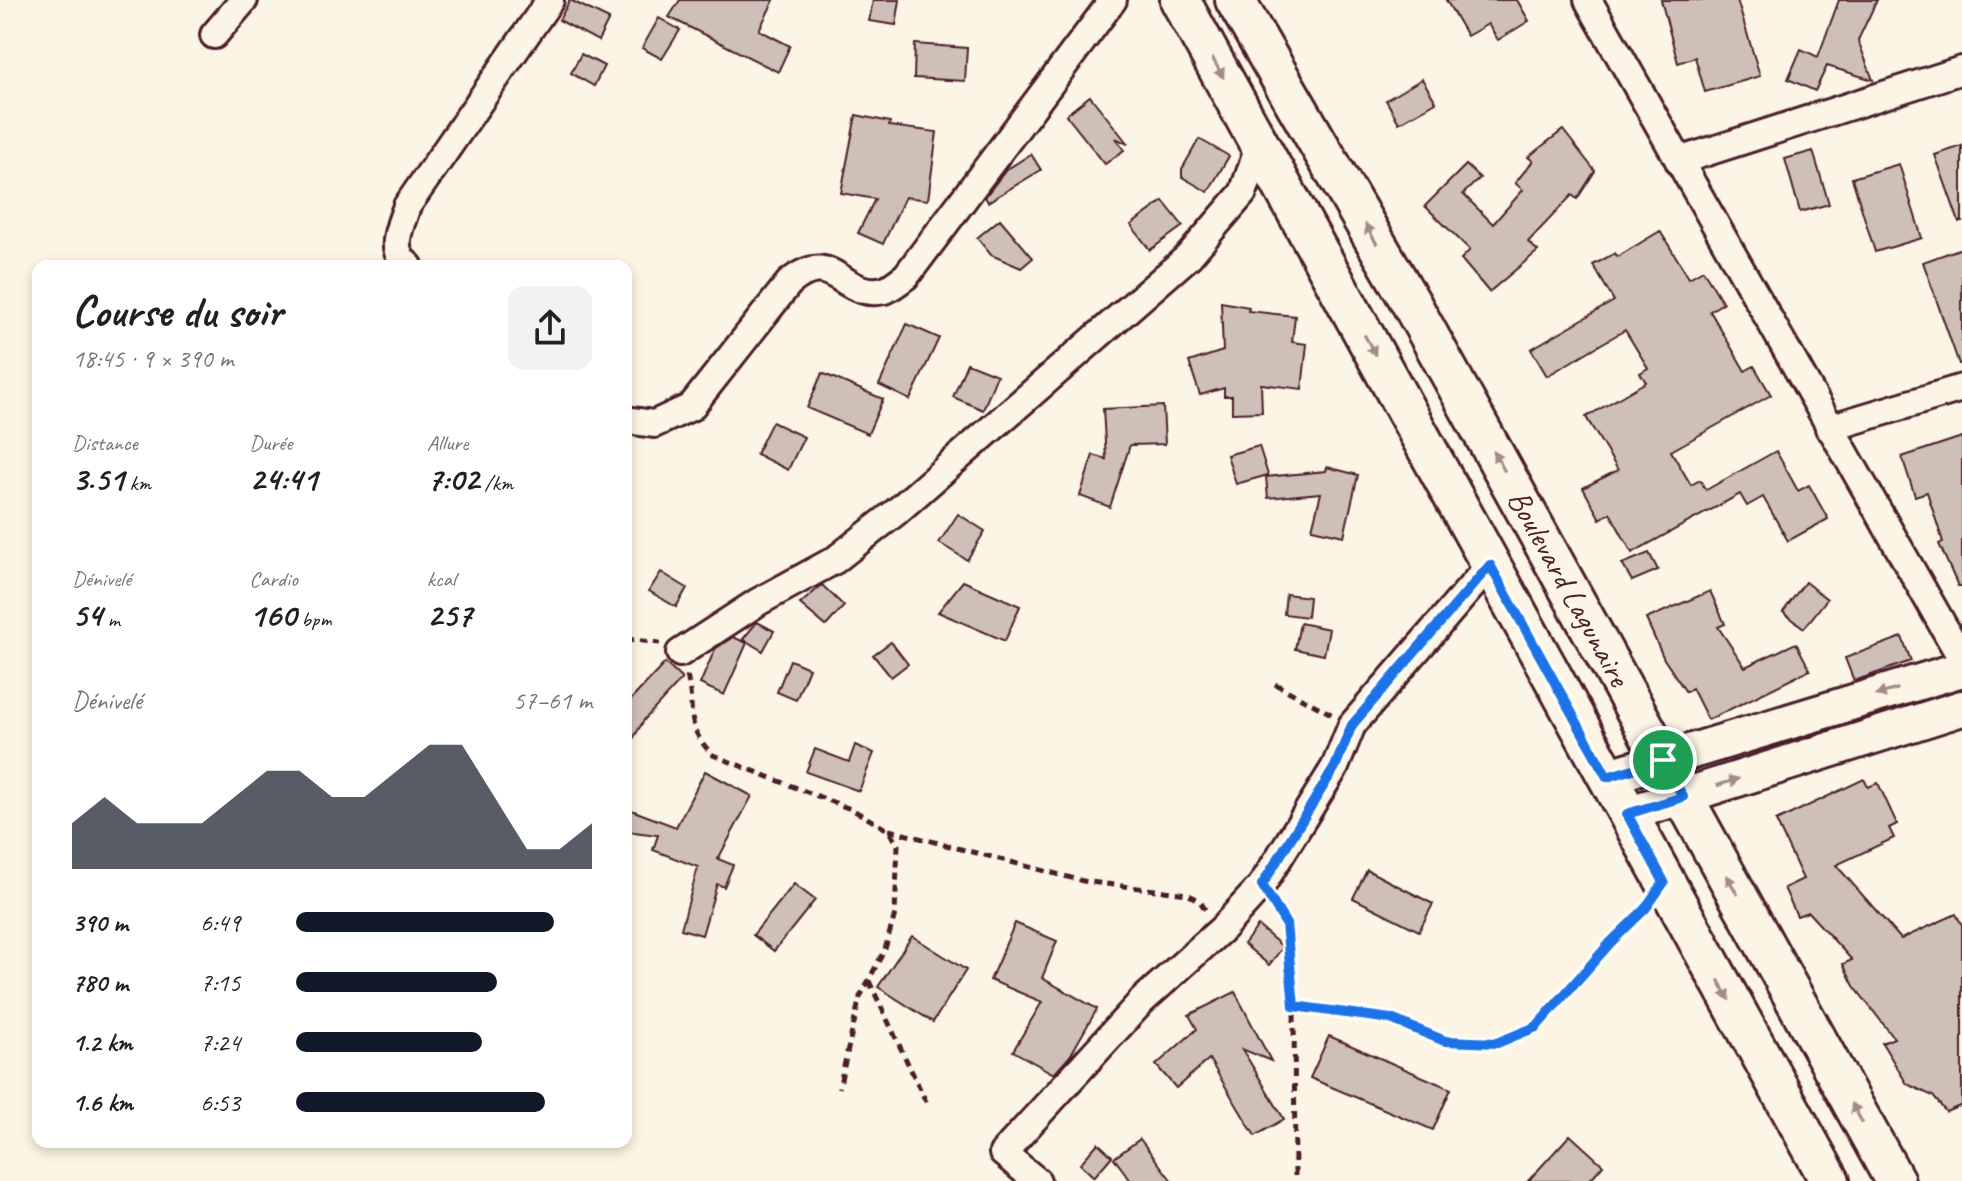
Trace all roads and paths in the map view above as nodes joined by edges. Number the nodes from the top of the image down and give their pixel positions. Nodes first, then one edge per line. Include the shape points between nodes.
1 (244, 0) edge
2 (550, 0) edge
3 (1113, 0) edge
4 (1180, 0) edge
5 (1235, 0) edge
6 (1588, 0) edge
7 (214, 35) dead end
8 (1962, 70) edge
9 (1260, 144) junction
10 (1679, 161) junction
11 (400, 260) edge
12 (1962, 388) edge
13 (632, 421) edge
14 (1829, 428) junction
15 (1490, 565) junction
16 (632, 639) edge
17 (680, 653) junction
18 (1962, 659) edge
19 (1962, 669) edge
20 (1275, 684) dead end
21 (1962, 708) edge
22 (1352, 725) junction
23 (1663, 760) junction
24 (1607, 777) junction
25 (1683, 797) junction
26 (1627, 814) junction
27 (888, 830) junction
28 (1664, 882) junction
29 (1262, 885) junction
30 (1222, 929) junction
31 (868, 980) junction
32 (1294, 1006) junction
33 (839, 1088) dead end
34 (928, 1106) dead end
35 (1037, 1181) edge
36 (1295, 1181) edge
37 (1830, 1181) edge
38 (1895, 1181) edge

1 - 7 street
2 - 11 street via 407,206 395,243
3 - 13 street via 906,276 885,290 862,290 823,268 806,269 789,283 691,407 654,424
4 -> 9 main road, Boulevard Lagunaire
23 -> 5 main road, Boulevard Lagunaire via 1411,303
6 - 10 street
8 - 10 street
9 -> 15 main road, Boulevard Lagunaire
9 - 17 street via 1243,193 1189,256 1142,298 835,560
10 - 14 street
12 - 14 street
14 - 18 street
15 - 22 street
15 - 24 main road, Boulevard Lagunaire
16 - 17 path via 654,640
17 - 27 path via 696,738 713,755 853,810
19 -> 23 street
20 - 22 path
25 -> 21 street
22 - 29 street via 1335,767
23 - 24 street
23 - 25 main road, Boulevard Lagunaire
24 - 26 main road, Boulevard Lagunaire
25 - 26 street
38 -> 25 main road, Boulevard Lagunaire
26 - 28 main road, Boulevard Lagunaire
27 - 30 path via 1083,881 1187,894 1199,900
27 - 31 path via 898,845 895,914
28 - 32 path via 1536,1027 1497,1043 1445,1041 1391,1019
28 -> 37 main road, Boulevard Lagunaire
29 - 30 street
29 - 32 path via 1286,924
30 - 35 street via 1142,1001 1003,1153
31 - 33 path
31 - 34 path
32 - 36 path

